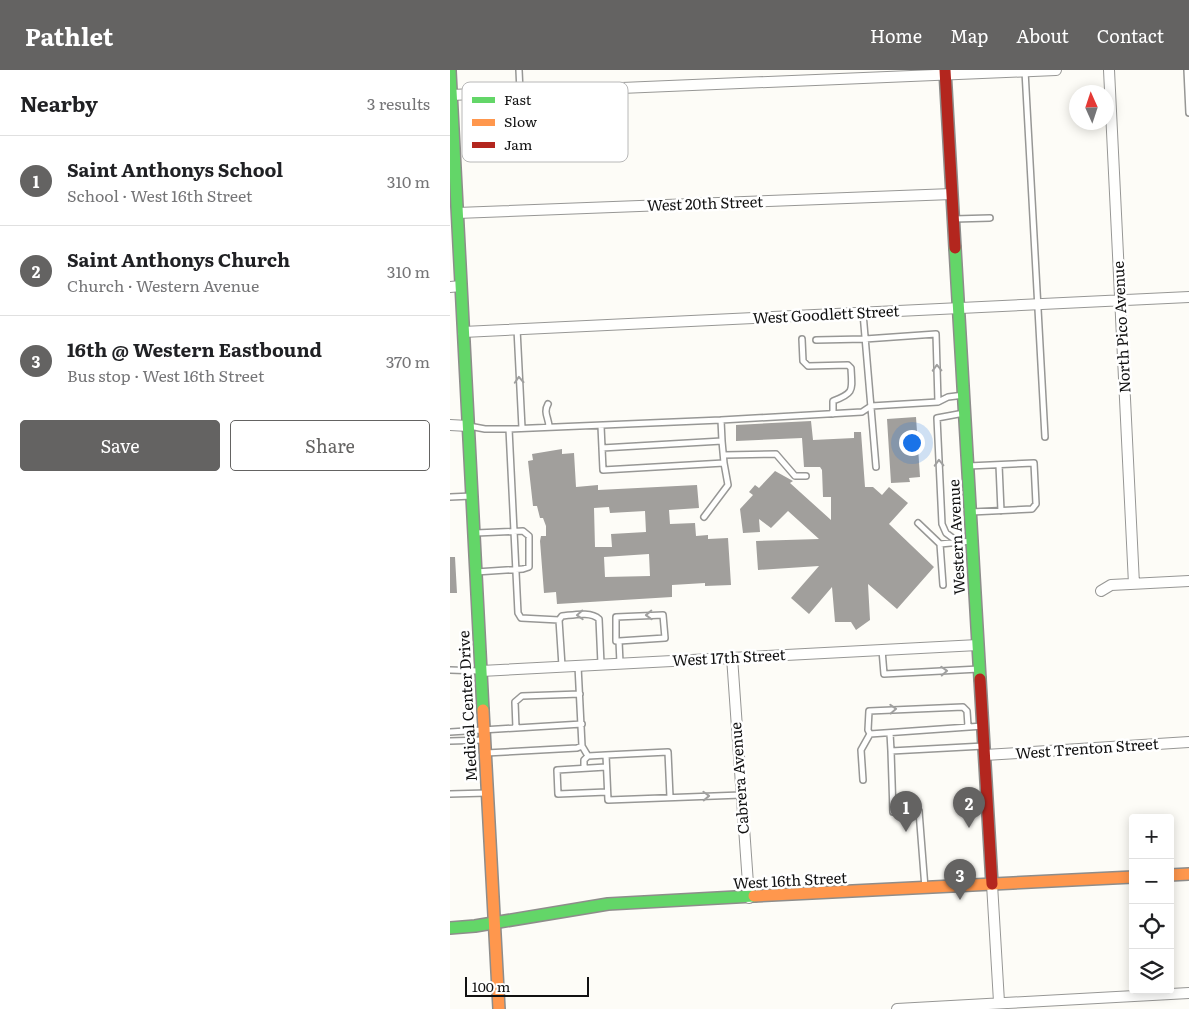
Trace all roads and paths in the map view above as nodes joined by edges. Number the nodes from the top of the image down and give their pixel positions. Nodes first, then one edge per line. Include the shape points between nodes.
1 (1056, 70) edge
2 (1109, 70) edge
3 (1187, 70) edge
4 (450, 71) edge
5 (1025, 71) edge
6 (946, 72) edge
7 (628, 87) edge
8 (451, 95) junction
9 (462, 95) edge
10 (1189, 113) edge
11 (952, 194) junction
12 (457, 213) junction
13 (990, 218) dead end
14 (954, 220) junction
15 (456, 287) edge
16 (1189, 297) edge
17 (1121, 300) junction
18 (1039, 304) junction
19 (959, 310) junction
20 (863, 313) junction
21 (517, 329) junction
22 (463, 332) junction
23 (802, 339) dead end
24 (866, 339) junction
25 (816, 340) dead end
26 (964, 394) junction
27 (938, 402) junction
28 (548, 404) dead end
29 (871, 406) junction
30 (965, 413) junction
31 (833, 414) junction
32 (721, 420) junction
33 (450, 425) edge
34 (549, 425) junction
35 (468, 426) junction
36 (601, 426) junction
37 (522, 428) junction
38 (509, 429) junction
39 (1045, 437) dead end
40 (722, 441) junction
41 (602, 448) junction
42 (724, 456) junction
43 (724, 463) junction
44 (999, 465) junction
45 (968, 466) junction
46 (876, 467) dead end
47 (806, 476) dead end
48 (472, 496) junction
49 (450, 497) edge
50 (1001, 511) junction
51 (971, 512) junction
52 (704, 518) dead end
53 (918, 524) dead end
54 (514, 531) junction
55 (474, 533) junction
56 (972, 541) junction
57 (958, 542) junction
58 (940, 544) junction
59 (516, 570) junction
60 (476, 572) junction
61 (1189, 581) edge
62 (1134, 584) junction
63 (943, 585) dead end
64 (1101, 592) dead end
65 (559, 620) junction
66 (619, 641) junction
67 (978, 645) junction
68 (882, 650) junction
69 (732, 658) junction
70 (620, 663) junction
71 (601, 664) junction
72 (562, 666) junction
73 (578, 666) junction
74 (980, 669) junction
75 (450, 670) edge
76 (480, 671) junction
77 (580, 694) junction
78 (582, 724) junction
79 (968, 726) junction
80 (983, 726) junction
81 (516, 728) junction
82 (450, 732) edge
83 (890, 733) junction
84 (870, 734) junction
85 (484, 735) junction
86 (450, 741) edge
87 (1189, 742) edge
88 (582, 746) junction
89 (984, 750) junction
90 (891, 751) junction
91 (485, 753) junction
92 (606, 755) junction
93 (588, 756) junction
94 (606, 767) junction
95 (584, 768) junction
96 (863, 780) dead end
97 (608, 792) junction
98 (488, 793) junction
99 (450, 794) edge
100 (741, 794) junction
101 (670, 797) junction
102 (1189, 874) edge
103 (1174, 875) edge
104 (1129, 877) edge
105 (992, 884) junction
106 (925, 888) junction
107 (749, 898) junction
108 (495, 922) junction
109 (450, 928) edge
110 (1189, 993) edge
111 (999, 1002) junction
112 (948, 1008) edge
113 (499, 1009) edge
114 (898, 1009) edge

1 - 5 street
2 - 17 street, North Pico Avenue
3 - 10 lane
4 - 8 street, Medical Center Drive
5 - 6 street
5 - 18 lane
6 - 7 street
6 - 11 street, Western Avenue
8 - 9 street
8 - 12 street, Medical Center Drive
11 - 12 street, West 20th Street
11 - 14 street, Western Avenue
12 - 15 street, Medical Center Drive
13 - 14 lane
14 - 19 street, Western Avenue
15 - 22 street, Medical Center Drive
16 - 17 street, West Goodlett Street
17 - 18 street, West Goodlett Street
17 - 62 street, North Pico Avenue
18 - 19 street, West Goodlett Street
18 - 39 lane
19 - 20 street, West Goodlett Street
19 - 26 street, Western Avenue
20 - 21 street, West Goodlett Street
20 - 24 lane
21 - 22 street, West Goodlett Street
37 -> 21 lane
22 - 35 street, Medical Center Drive
23 - 31 lane via 803,361 808,366 848,365 851,368 852,388 848,395 833,401
24 - 25 lane
27 -> 24 lane via 936,334
24 - 29 lane
26 - 27 lane
26 - 30 street, Western Avenue
27 - 29 lane
28 - 34 lane via 546,419
29 - 31 lane via 862,412
29 - 46 lane
30 - 45 street, Western Avenue
57 -> 30 lane via 946,533 942,524 938,418
31 - 32 lane
32 - 36 lane
32 - 40 lane
33 - 35 street
34 - 36 lane
34 - 37 lane
35 - 38 lane
35 - 48 street, Medical Center Drive
36 - 41 lane
37 - 38 lane
38 - 54 lane
40 - 41 lane
40 - 42 lane
41 - 43 lane via 603,470
42 - 43 lane
42 - 47 lane via 776,454 795,476
43 - 52 lane via 728,485
44 - 45 lane
44 - 50 lane
44 - 50 lane via 1034,463 1036,504 1032,509
45 - 51 street, Western Avenue
48 - 49 lane
48 - 55 street, Medical Center Drive
50 - 51 lane
51 - 56 street, Western Avenue
53 - 58 lane
54 - 55 lane
54 - 59 lane
54 - 59 lane via 523,531 529,536 531,558 530,567
55 - 60 street, Medical Center Drive
56 - 57 lane
56 - 67 street, Western Avenue
57 - 58 lane
58 - 63 lane
59 - 60 lane
59 - 65 lane via 521,618
60 - 76 street, Medical Center Drive
61 - 62 street
62 - 64 street via 1111,585
71 -> 65 lane via 597,617 562,616
65 - 72 lane
66 -> 66 lane via 664,638 663,615 616,617 616,640
66 - 70 lane
67 - 68 street, West 17th Street
67 - 74 street, Western Avenue
68 - 69 street, West 17th Street
68 -> 74 lane via 884,674
69 - 70 street, West 17th Street
69 - 100 street, Cabrera Avenue
70 - 71 street, West 17th Street
71 - 73 street, West 17th Street
72 - 73 street, West 17th Street
72 - 76 street, West 17th Street
73 - 77 lane
74 - 80 street, Western Avenue
75 - 76 lane
76 - 85 street, Medical Center Drive
77 - 78 lane
77 - 81 lane via 522,696 515,702
78 - 81 lane
78 - 88 lane
79 - 80 lane
79 - 83 lane
84 -> 79 lane via 867,713 872,710 963,707 967,711
80 - 89 street, Western Avenue
81 - 85 lane
82 - 85 lane
83 - 84 lane
83 - 90 lane
84 - 96 lane via 861,750
85 - 86 lane
85 - 91 street, Medical Center Drive
87 - 89 street, West Trenton Street
88 - 91 lane
88 - 93 lane
89 - 90 lane
89 - 105 street, Western Avenue
90 - 106 lane via 893,812 920,811
91 - 98 street, Medical Center Drive
92 - 93 lane
92 - 94 lane
92 - 101 lane via 668,752
93 - 95 lane via 584,760
94 - 95 lane
94 - 97 lane
95 - 97 lane via 557,770 558,794
97 - 101 lane via 608,800
98 - 99 lane
98 - 108 street, Medical Center Drive
101 -> 100 lane
100 - 107 street, Cabrera Avenue
102 - 103 street
104 - 105 street, West 16th Street
105 - 106 street, West 16th Street
105 - 111 street, Western Avenue
106 - 107 street, West 16th Street
107 - 108 street, West 16th Street via 608,904
108 - 109 street, West 16th Street
108 - 113 street, Medical Center Drive
110 - 111 street
111 - 112 street
112 - 114 street

